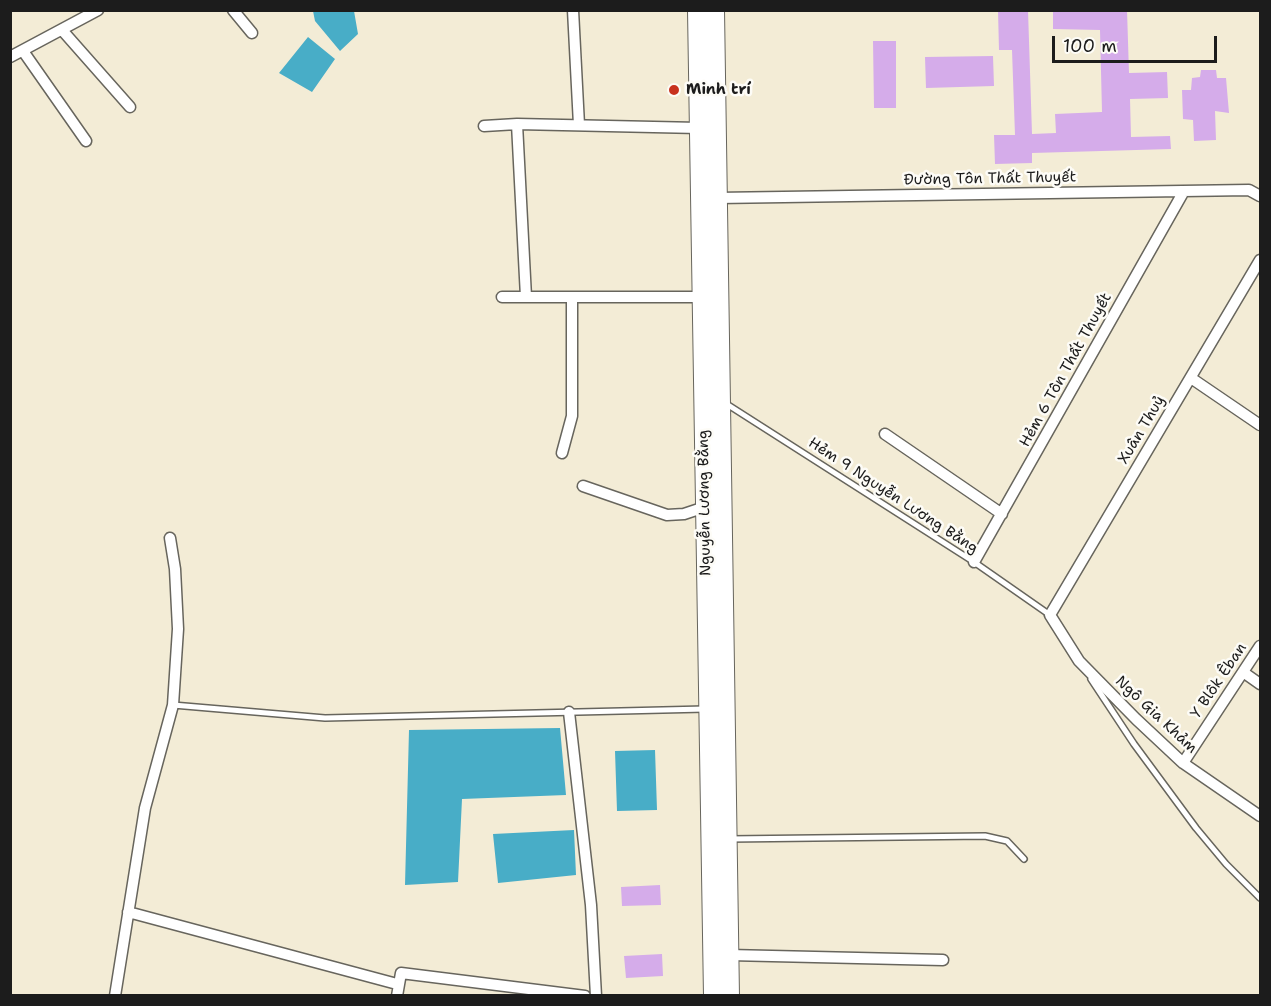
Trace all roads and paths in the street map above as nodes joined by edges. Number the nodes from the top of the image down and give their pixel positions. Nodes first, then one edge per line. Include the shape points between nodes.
1 (98, 10) edge
2 (233, 10) edge
3 (573, 10) edge
4 (697, 10) edge
5 (715, 10) edge
6 (62, 30) junction
7 (252, 33) dead end
8 (22, 51) junction
9 (10, 57) edge
10 (707, 80) junction
11 (130, 107) dead end
12 (517, 124) junction
13 (579, 125) junction
14 (484, 126) dead end
15 (699, 128) junction
16 (86, 141) dead end
17 (1184, 191) junction
18 (1260, 196) edge
19 (717, 198) junction
20 (1259, 266) edge
21 (502, 297) dead end
22 (526, 297) junction
23 (572, 297) junction
24 (702, 297) junction
25 (1191, 378) junction
26 (721, 401) junction
27 (1260, 425) edge
28 (885, 434) dead end
29 (562, 453) dead end
30 (583, 486) dead end
31 (705, 507) junction
32 (1002, 514) junction
33 (170, 538) dead end
34 (974, 562) junction
35 (1050, 615) junction
36 (1260, 646) edge
37 (1079, 661) junction
38 (1243, 672) junction
39 (1260, 684) edge
40 (173, 705) junction
41 (708, 709) junction
42 (569, 712) junction
43 (1183, 763) junction
44 (1260, 816) edge
45 (728, 839) junction
46 (1024, 859) dead end
47 (1260, 898) edge
48 (128, 912) junction
49 (729, 955) junction
50 (943, 960) dead end
51 (397, 990) edge
52 (115, 996) edge
53 (585, 996) edge
54 (596, 996) edge
55 (713, 996) edge
56 (730, 996) edge

1 - 6 street
2 - 7 street
3 - 13 street
4 - 10 main road, Nguyễn Lương Bằng
5 - 10 main road, Nguyễn Lương Bằng
6 - 8 street
6 - 11 street
8 - 9 street
8 - 16 street
10 - 15 main road, Nguyễn Lương Bằng
10 - 19 main road, Nguyễn Lương Bằng
12 - 13 street
12 - 14 street
12 - 22 street
13 - 15 street
15 - 24 main road, Nguyễn Lương Bằng
17 - 18 street, Đường Tôn Thất Thuyết via 1249,190
17 - 19 street, Đường Tôn Thất Thuyết
17 - 32 street, Hẻm 6 Tôn Thất Thuyết
19 - 26 main road, Nguyễn Lương Bằng
20 - 25 street, Xuân Thuỷ
21 - 22 street
22 - 23 street
23 - 24 street
23 - 29 street via 572,416
24 - 31 main road, Nguyễn Lương Bằng
25 - 27 street
25 - 35 street, Xuân Thuỷ
26 - 34 lane, Hẻm 9 Nguyễn Lương Bằng
26 - 45 main road, Nguyễn Lương Bằng
28 - 32 street
30 - 31 street via 667,515
31 - 41 main road, Nguyễn Lương Bằng
32 - 34 street, Hẻm 6 Tôn Thất Thuyết
33 - 40 street via 177,598
34 - 35 lane, Hẻm 9 Nguyễn Lương Bằng
35 - 37 street, Ngô Gia Khảm
36 - 38 street, Y Blôk Êban
37 - 43 street, Ngô Gia Khảm
37 - 47 lane via 1196,828
38 - 39 street
38 - 43 street, Y Blôk Êban
40 - 42 lane via 325,718
40 - 48 street via 145,807
41 - 42 lane
41 - 55 main road, Nguyễn Lương Bằng
42 - 54 street via 591,905
43 - 44 street, Ngô Gia Khảm
45 - 46 lane via 985,836 1004,840
45 - 49 main road, Nguyễn Lương Bằng
48 - 51 street
48 - 52 street
49 - 50 street
49 - 56 main road, Nguyễn Lương Bằng
51 - 53 street via 401,973

